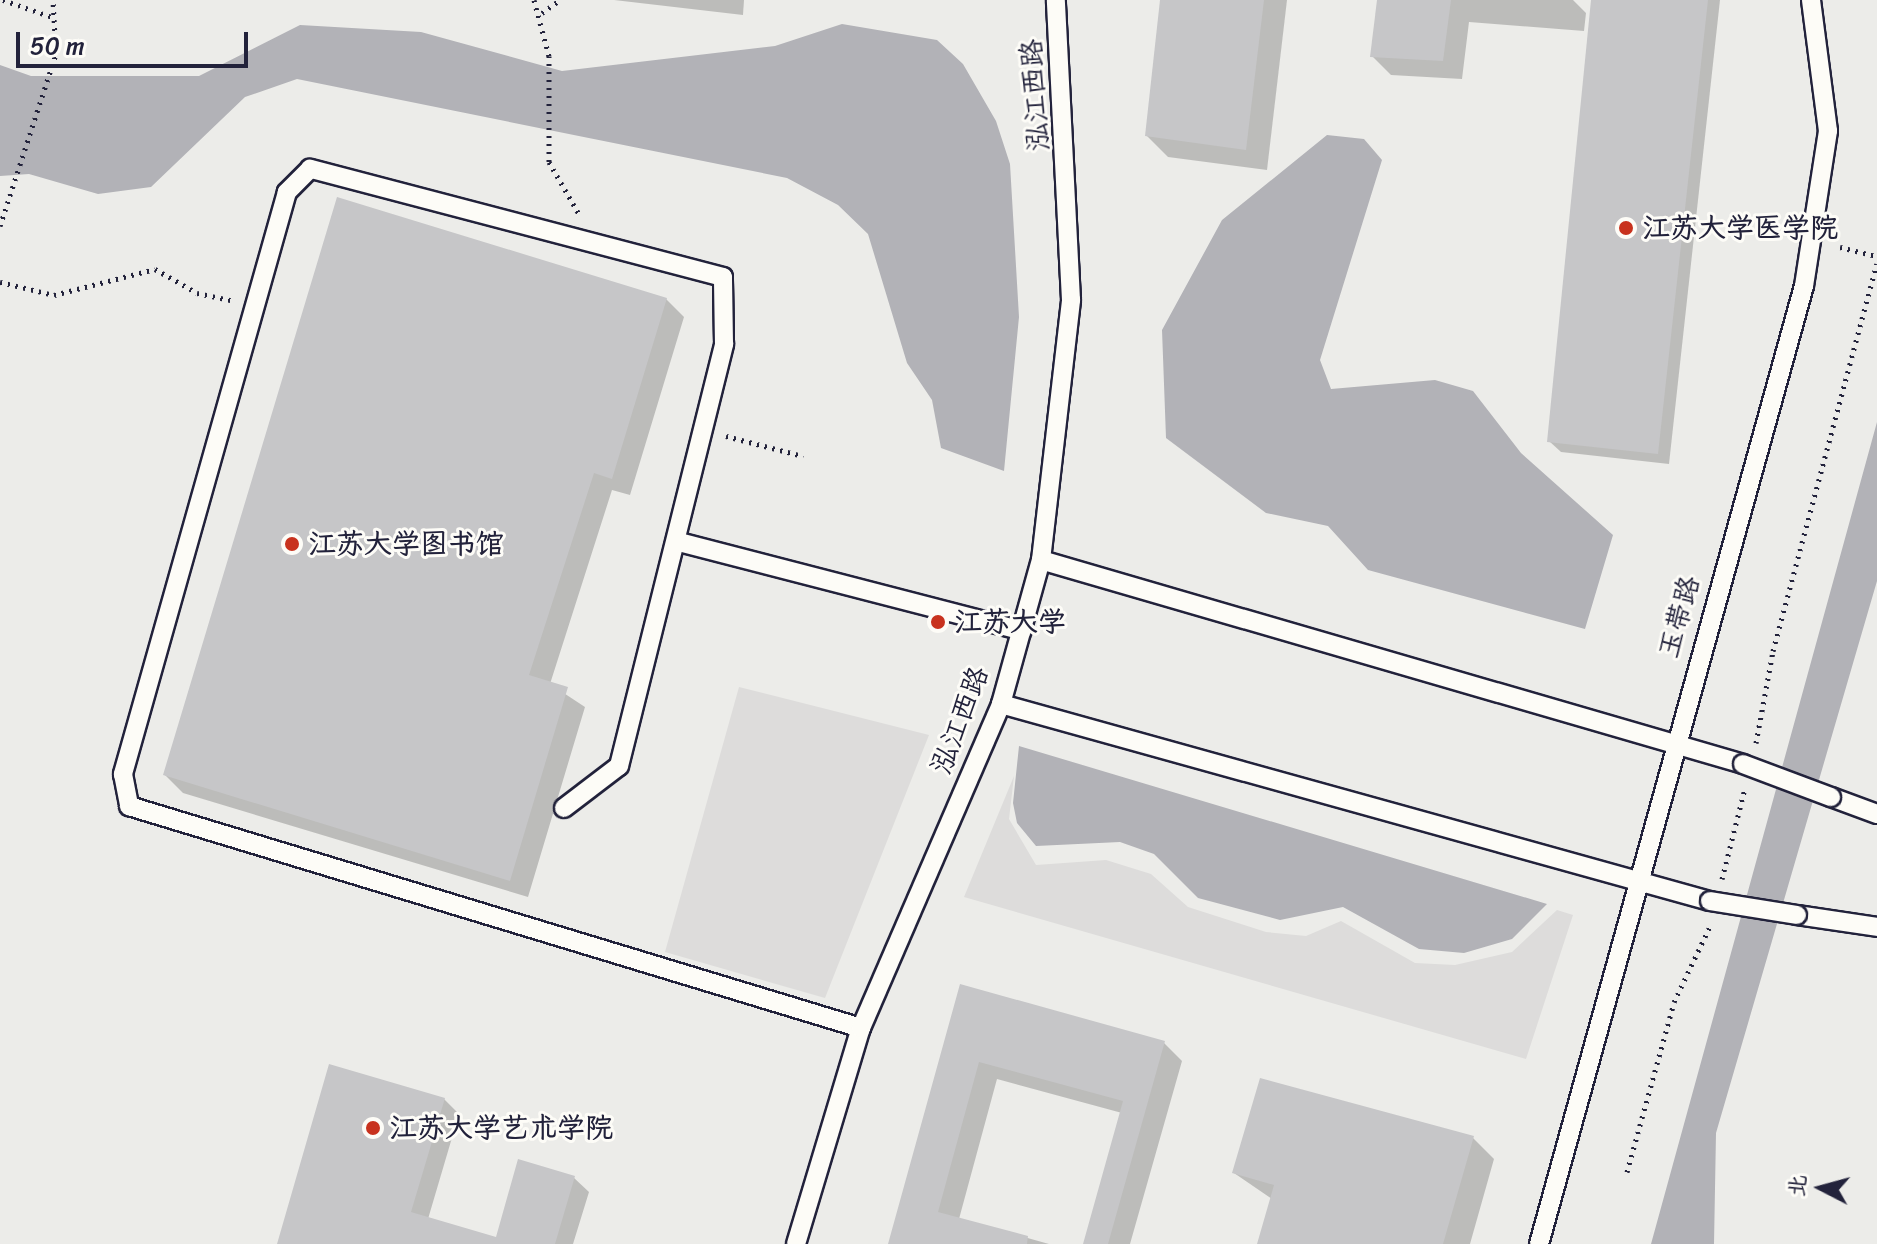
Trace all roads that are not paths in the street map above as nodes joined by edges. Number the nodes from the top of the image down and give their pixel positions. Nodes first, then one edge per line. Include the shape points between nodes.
1 (1056, 0) edge
2 (1811, 0) edge
3 (679, 542) junction
4 (1041, 560) junction
5 (1022, 631) junction
6 (1001, 704) junction
7 (1674, 738) junction
8 (564, 808) dead end
9 (1877, 814) edge
10 (1638, 883) junction
11 (1877, 927) edge
12 (861, 1028) junction
13 (796, 1244) edge
14 (1539, 1244) edge

1 - 4 lane, 泓江西路 via 1071,300
2 - 7 lane, 玉带路 via 1827,98 1821,203
3 - 5 lane
3 - 8 lane via 619,766
3 - 12 lane via 724,344 723,277 310,169 287,192 254,305 123,774 129,806 142,816
4 - 5 lane, 泓江西路
4 - 7 lane
5 - 6 lane, 泓江西路
6 - 10 lane
6 - 12 lane, 泓江西路
7 - 9 lane, bridge
7 - 10 lane, 玉带路
10 - 11 lane, bridge via 1712,908
10 - 14 lane, 玉带路
12 - 13 lane, 泓江西路

